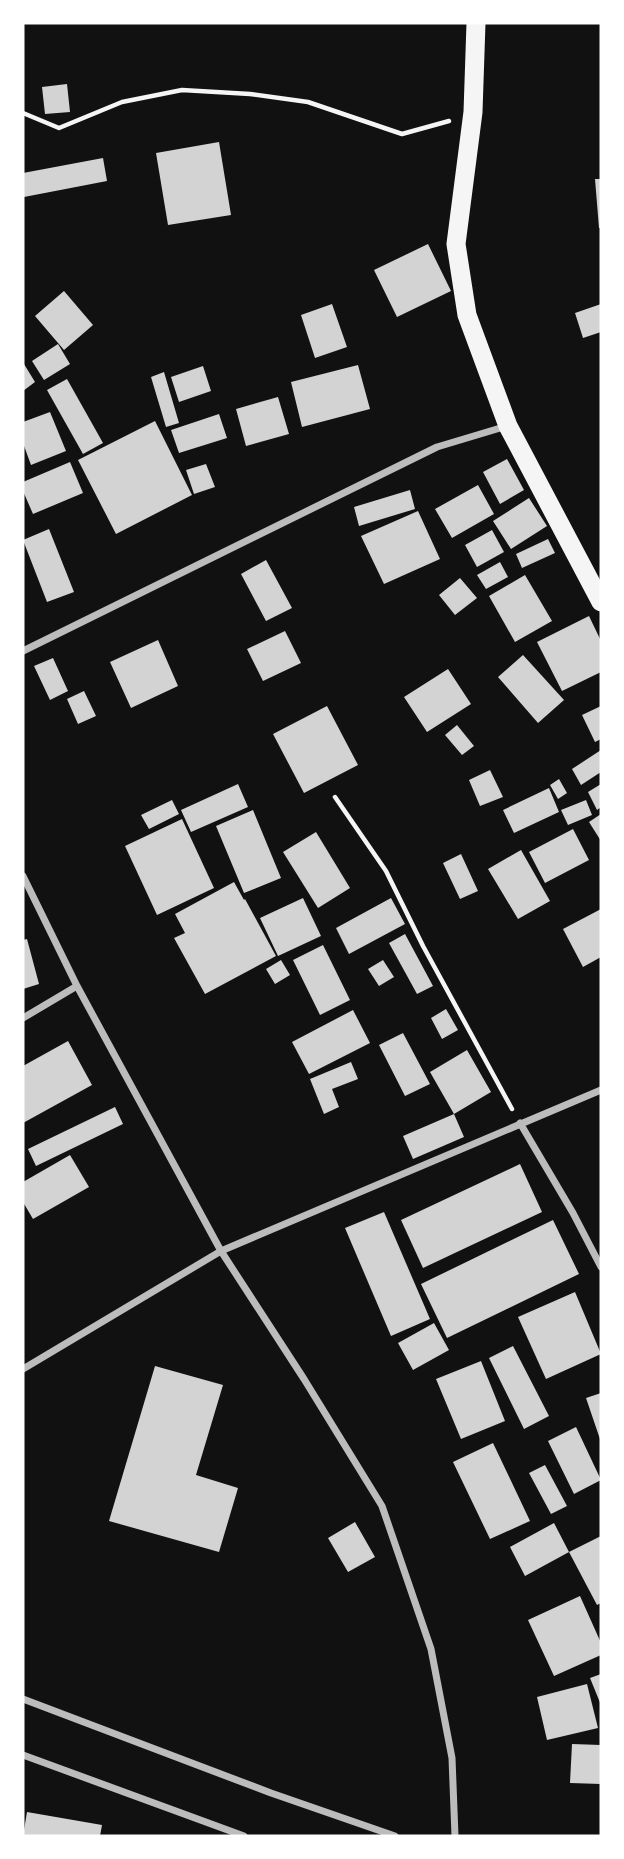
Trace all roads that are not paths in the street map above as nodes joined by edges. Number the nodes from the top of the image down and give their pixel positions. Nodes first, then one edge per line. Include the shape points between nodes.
1 (476, 23) edge
2 (508, 426) junction
3 (601, 602) edge
4 (23, 651) edge
5 (23, 876) edge
6 (77, 986) junction
7 (23, 1018) edge
8 (601, 1090) edge
9 (520, 1123) junction
10 (220, 1251) junction
11 (601, 1267) edge
12 (23, 1369) edge
13 (23, 1699) edge
14 (23, 1755) edge
15 (244, 1836) edge
16 (395, 1836) edge
17 (455, 1836) edge

1 - 2 highway via 473,113 456,244 467,315
2 - 3 highway
2 - 4 street via 437,447
5 - 6 street
6 - 7 street
6 - 10 street
8 - 9 street
9 - 10 street
9 - 11 street
10 - 12 street
10 - 17 street via 382,1506 431,1649 452,1758
13 - 16 street
14 - 15 street

